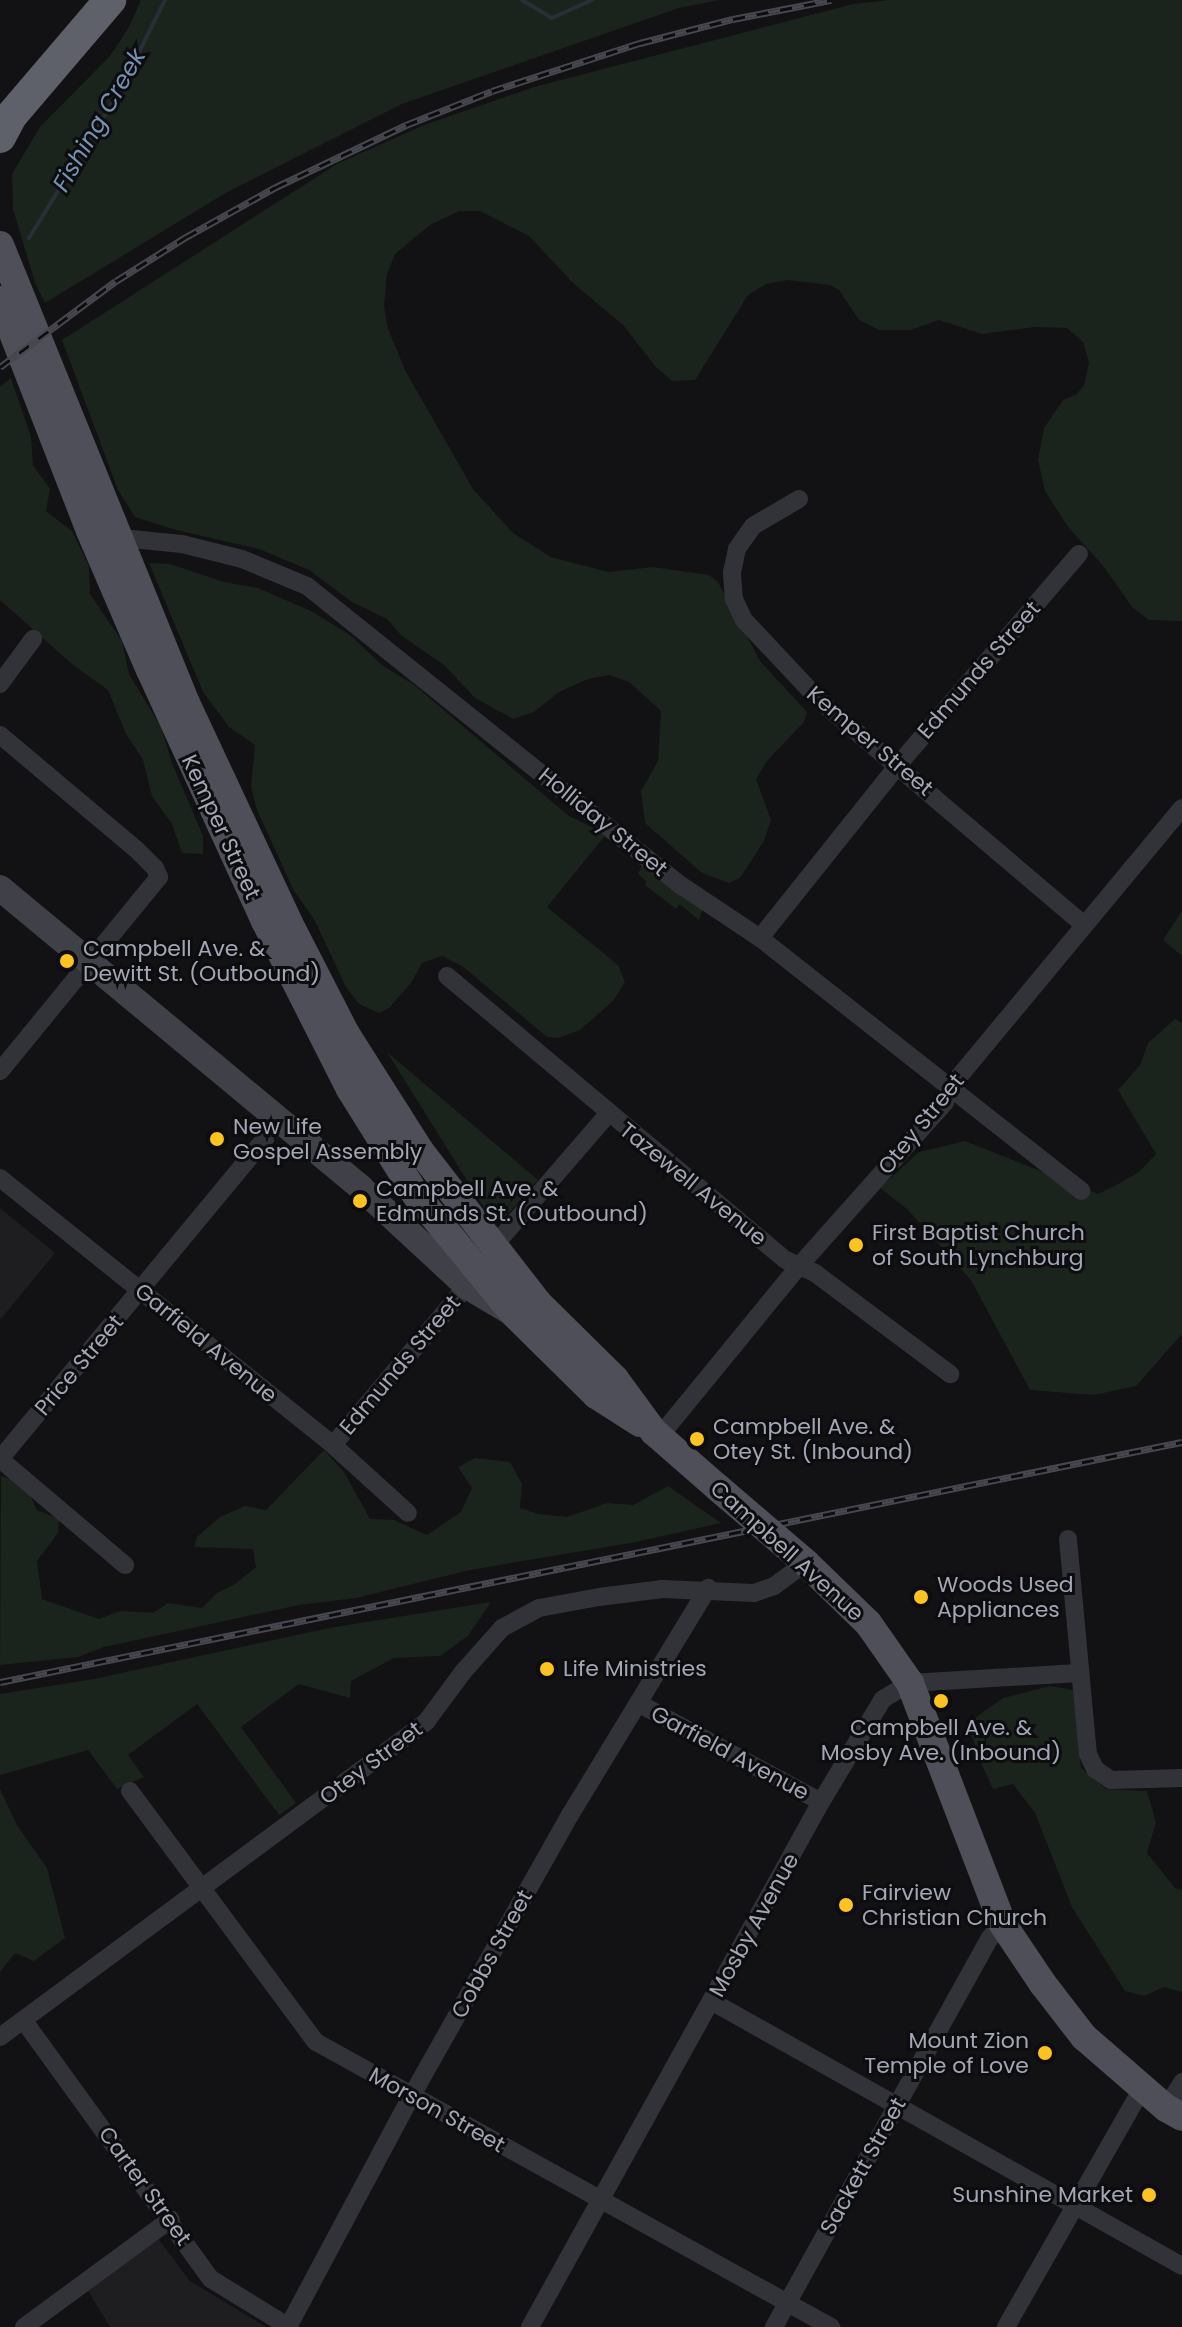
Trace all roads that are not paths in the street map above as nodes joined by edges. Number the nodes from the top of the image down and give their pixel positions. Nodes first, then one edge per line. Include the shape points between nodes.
1 (110, 0) edge
2 (43, 77) junction
3 (0, 99) edge
4 (0, 137) edge
5 (0, 245) edge
6 (0, 300) edge
7 (799, 499) dead end
8 (103, 535) junction
9 (1079, 554) dead end
10 (33, 639) dead end
11 (0, 684) edge
12 (0, 735) edge
13 (898, 765) junction
14 (1182, 808) edge
15 (0, 888) edge
16 (1084, 925) junction
17 (760, 938) junction
18 (91, 962) junction
19 (447, 976) dead end
20 (0, 1071) edge
21 (952, 1085) junction
22 (608, 1114) junction
23 (279, 1122) junction
24 (0, 1178) edge
25 (442, 1180) junction
26 (1081, 1191) dead end
27 (416, 1195) junction
28 (382, 1207) junction
29 (494, 1246) junction
30 (800, 1265) junction
31 (467, 1286) junction
32 (141, 1292) junction
33 (514, 1314) junction
34 (950, 1374) dead end
35 (657, 1435) junction
36 (333, 1445) junction
37 (0, 1459) edge
38 (408, 1513) dead end
39 (1068, 1539) dead end
40 (806, 1563) junction
41 (125, 1565) dead end
42 (708, 1588) junction
43 (1079, 1673) junction
44 (910, 1683) junction
45 (638, 1703) junction
46 (1182, 1778) edge
47 (130, 1791) dead end
48 (821, 1802) junction
49 (202, 1889) junction
50 (1002, 1923) junction
51 (711, 2001) junction
52 (24, 2021) junction
53 (0, 2037) edge
54 (1182, 2082) edge
55 (1142, 2089) junction
56 (411, 2097) junction
57 (896, 2106) junction
58 (1174, 2113) edge
59 (601, 2202) junction
60 (1075, 2207) junction
61 (171, 2219) junction
62 (1182, 2266) edge
63 (788, 2303) junction
64 (24, 2327) edge
65 (288, 2327) edge
66 (530, 2327) edge
67 (774, 2327) edge
68 (831, 2327) edge
69 (1006, 2327) edge

1 - 2 highway
2 - 3 highway
2 - 4 highway
5 - 8 main road, Kemper Street
6 - 8 main road, Kemper Street
7 - 13 street, Kemper Street via 753,526 737,549 734,599 744,620 792,674
8 - 17 street, Holliday Street via 182,544 242,559 307,586 682,886
8 - 25 main road, Kemper Street via 346,1034
8 - 27 main road, Kemper Street via 265,921 350,1089
9 - 13 street, Edmunds Street
10 - 11 street
12 - 18 street via 155,868 159,877
13 - 16 street, Kemper Street
13 - 17 street, Edmunds Street
14 - 16 street, Otey Street
15 - 18 main road, Campbell Avenue
16 - 21 street, Otey Street
17 - 21 street, Holliday Street
18 - 20 street
18 - 23 main road, Campbell Avenue
19 - 22 street, Tazewell Avenue
21 - 26 street, Holliday Street
21 - 30 street, Otey Street via 945,1102
22 - 29 street
22 - 30 street, Tazewell Avenue via 786,1260
23 - 28 main road, Campbell Avenue
23 - 32 street, Price Street
24 - 32 street, Garfield Avenue
25 - 27 main road
25 - 29 main road, Campbell Avenue
27 - 28 main road
27 - 33 main road, Kemper Street
28 - 31 main road, Campbell Avenue
29 - 35 main road, Campbell Avenue via 538,1303 615,1379
30 - 34 street, Tazewell Avenue
30 - 35 street, Otey Street
31 - 33 main road, Campbell Avenue
31 - 36 street, Edmunds Street
32 - 36 street, Garfield Avenue
32 - 37 street, Price Street
33 - 35 main road, Campbell Avenue via 596,1395
35 - 40 main road, Campbell Avenue, bridge
36 - 38 street, Garfield Avenue
37 - 41 street
39 - 43 street
40 - 42 street, Otey Street via 754,1593
40 - 44 main road, Campbell Avenue via 868,1623
42 - 45 street, Cobbs Street
42 - 49 street, Otey Street via 662,1589 539,1608 502,1628 426,1722
43 - 44 street
43 - 46 street via 1088,1754 1095,1769 1111,1780
44 - 48 street, Mosby Avenue via 883,1699
44 - 50 main road, Campbell Avenue
45 - 48 street, Garfield Avenue
45 - 56 street, Cobbs Street
47 - 49 street, Morson Street
48 - 51 street, Mosby Avenue
49 - 52 street, Otey Street
49 - 56 street, Morson Street via 316,2042
50 - 55 main road, Campbell Avenue via 1084,2037
50 - 57 street, Sackett Street
51 - 57 street
51 - 59 street, Mosby Avenue
52 - 53 street, Otey Street
52 - 61 street, Carter Street
54 - 58 street
55 - 58 main road, Campbell Avenue
55 - 60 street
56 - 59 street, Morson Street
56 - 65 street, Cobbs Street
57 - 60 street
57 - 63 street, Sackett Street
59 - 63 street, Morson Street
59 - 66 street, Mosby Avenue
60 - 62 street
60 - 69 street
61 - 64 street
61 - 65 street, Carter Street via 211,2279
63 - 67 street, Sackett Street
63 - 68 street, Morson Street

